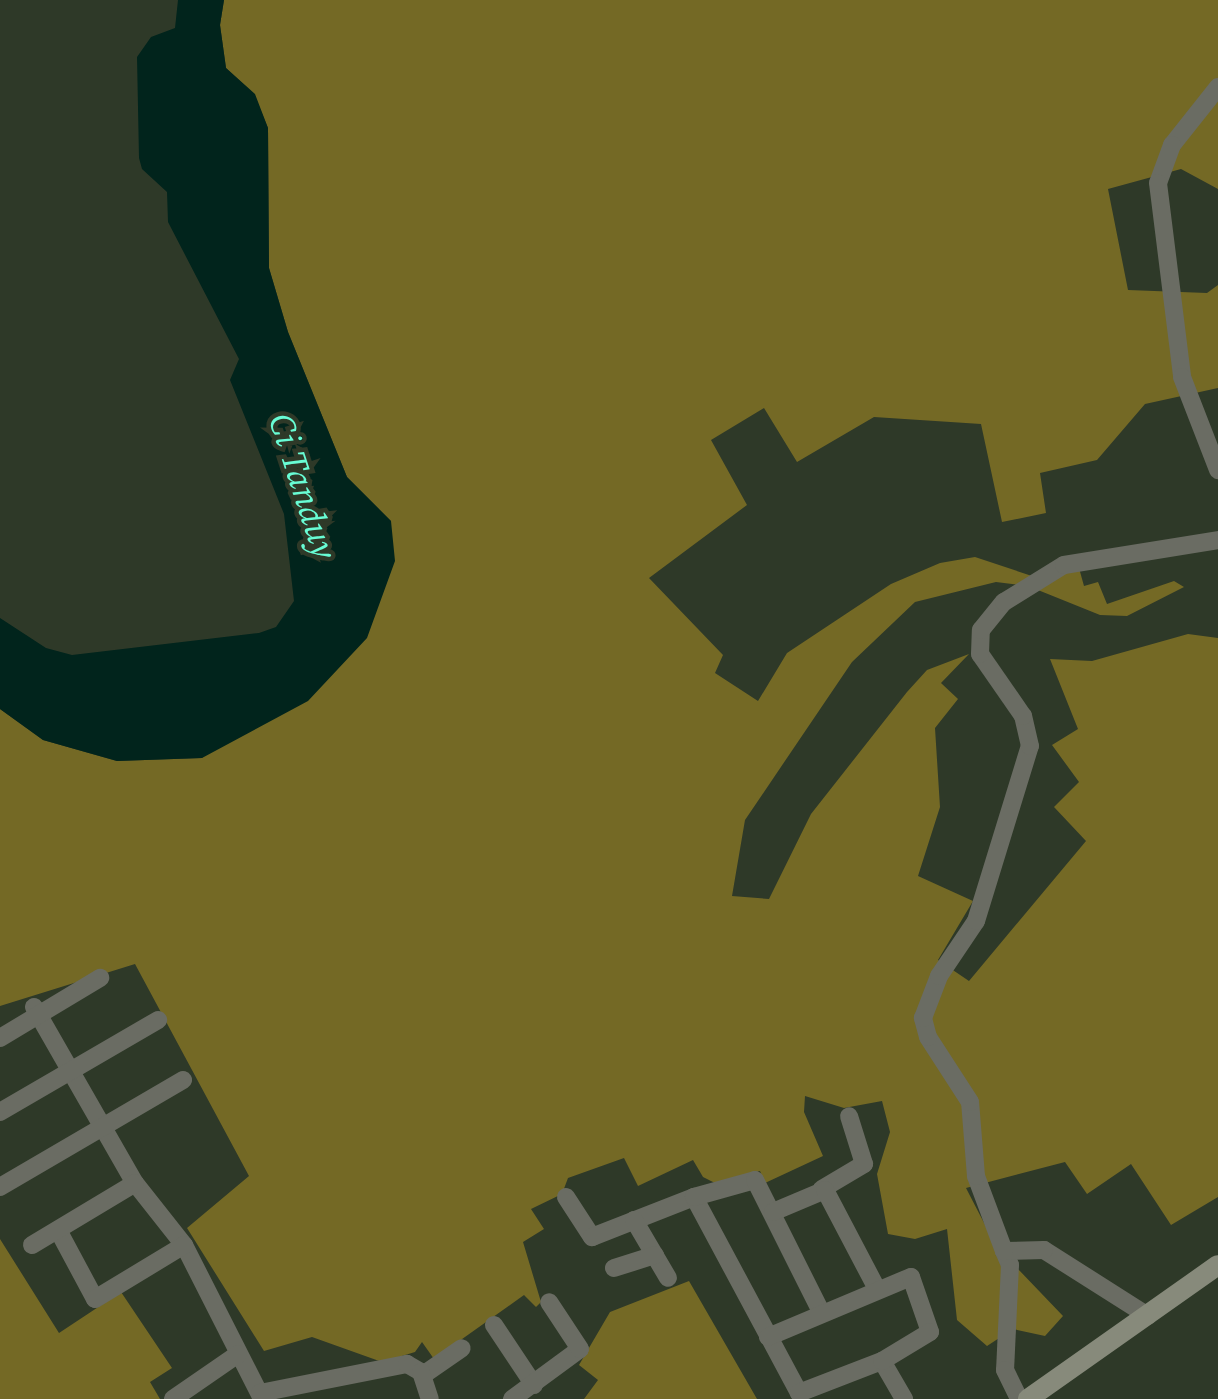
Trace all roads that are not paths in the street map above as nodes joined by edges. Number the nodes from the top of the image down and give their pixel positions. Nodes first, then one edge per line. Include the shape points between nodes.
1 (1218, 87) edge
2 (1218, 470) edge
3 (1218, 540) edge
4 (100, 978) dead end
5 (37, 1011) junction
6 (158, 1020) dead end
7 (0, 1038) edge
8 (70, 1070) junction
9 (183, 1080) dead end
10 (0, 1112) edge
11 (849, 1116) dead end
12 (105, 1128) junction
13 (136, 1183) junction
14 (0, 1187) edge
15 (822, 1190) junction
16 (566, 1197) dead end
17 (694, 1197) junction
18 (773, 1212) junction
19 (634, 1220) junction
20 (58, 1230) junction
21 (32, 1245) dead end
22 (184, 1245) junction
23 (1004, 1251) junction
24 (655, 1256) junction
25 (1218, 1265) edge
26 (614, 1268) dead end
27 (668, 1278) dead end
28 (877, 1289) junction
29 (549, 1302) dead end
30 (822, 1312) junction
31 (1148, 1316) junction
32 (494, 1325) dead end
33 (768, 1338) junction
34 (462, 1348) dead end
35 (238, 1354) junction
36 (882, 1361) junction
37 (423, 1375) junction
38 (534, 1385) junction
39 (261, 1396) edge
40 (173, 1399) edge
41 (430, 1399) edge
42 (512, 1399) edge
43 (904, 1399) edge
44 (1019, 1399) edge
45 (1028, 1399) edge

1 - 2 street via 1172,145 1158,183 1182,377
3 - 23 street via 1064,566 1004,602 977,642 1024,716 1030,746 976,921 939,976 923,1018 970,1102 976,1176
4 - 5 street
5 - 7 street
5 - 8 street
6 - 8 street
8 - 10 street
8 - 12 street
9 - 12 street
11 - 15 street via 864,1164
12 - 13 street
12 - 14 street
13 - 20 street
13 - 22 street
15 - 18 street
15 - 28 street
16 - 19 street via 588,1236
17 - 18 street via 751,1178
17 - 19 street
17 - 33 street
18 - 30 street
19 - 24 street
20 - 21 street
20 - 22 street via 94,1299
22 - 35 street
23 - 31 street via 1044,1250
23 - 44 street via 1010,1265 1005,1370
24 - 26 street
24 - 27 street
25 - 31 street
28 - 30 street
28 - 36 street via 912,1278 930,1331
29 - 38 street via 580,1349
30 - 33 street
31 - 45 street
32 - 38 street
33 - 36 street via 801,1394
34 - 37 street
35 - 39 street
35 - 40 street
36 - 43 street
37 - 39 street via 407,1364
37 - 41 street
38 - 42 street

